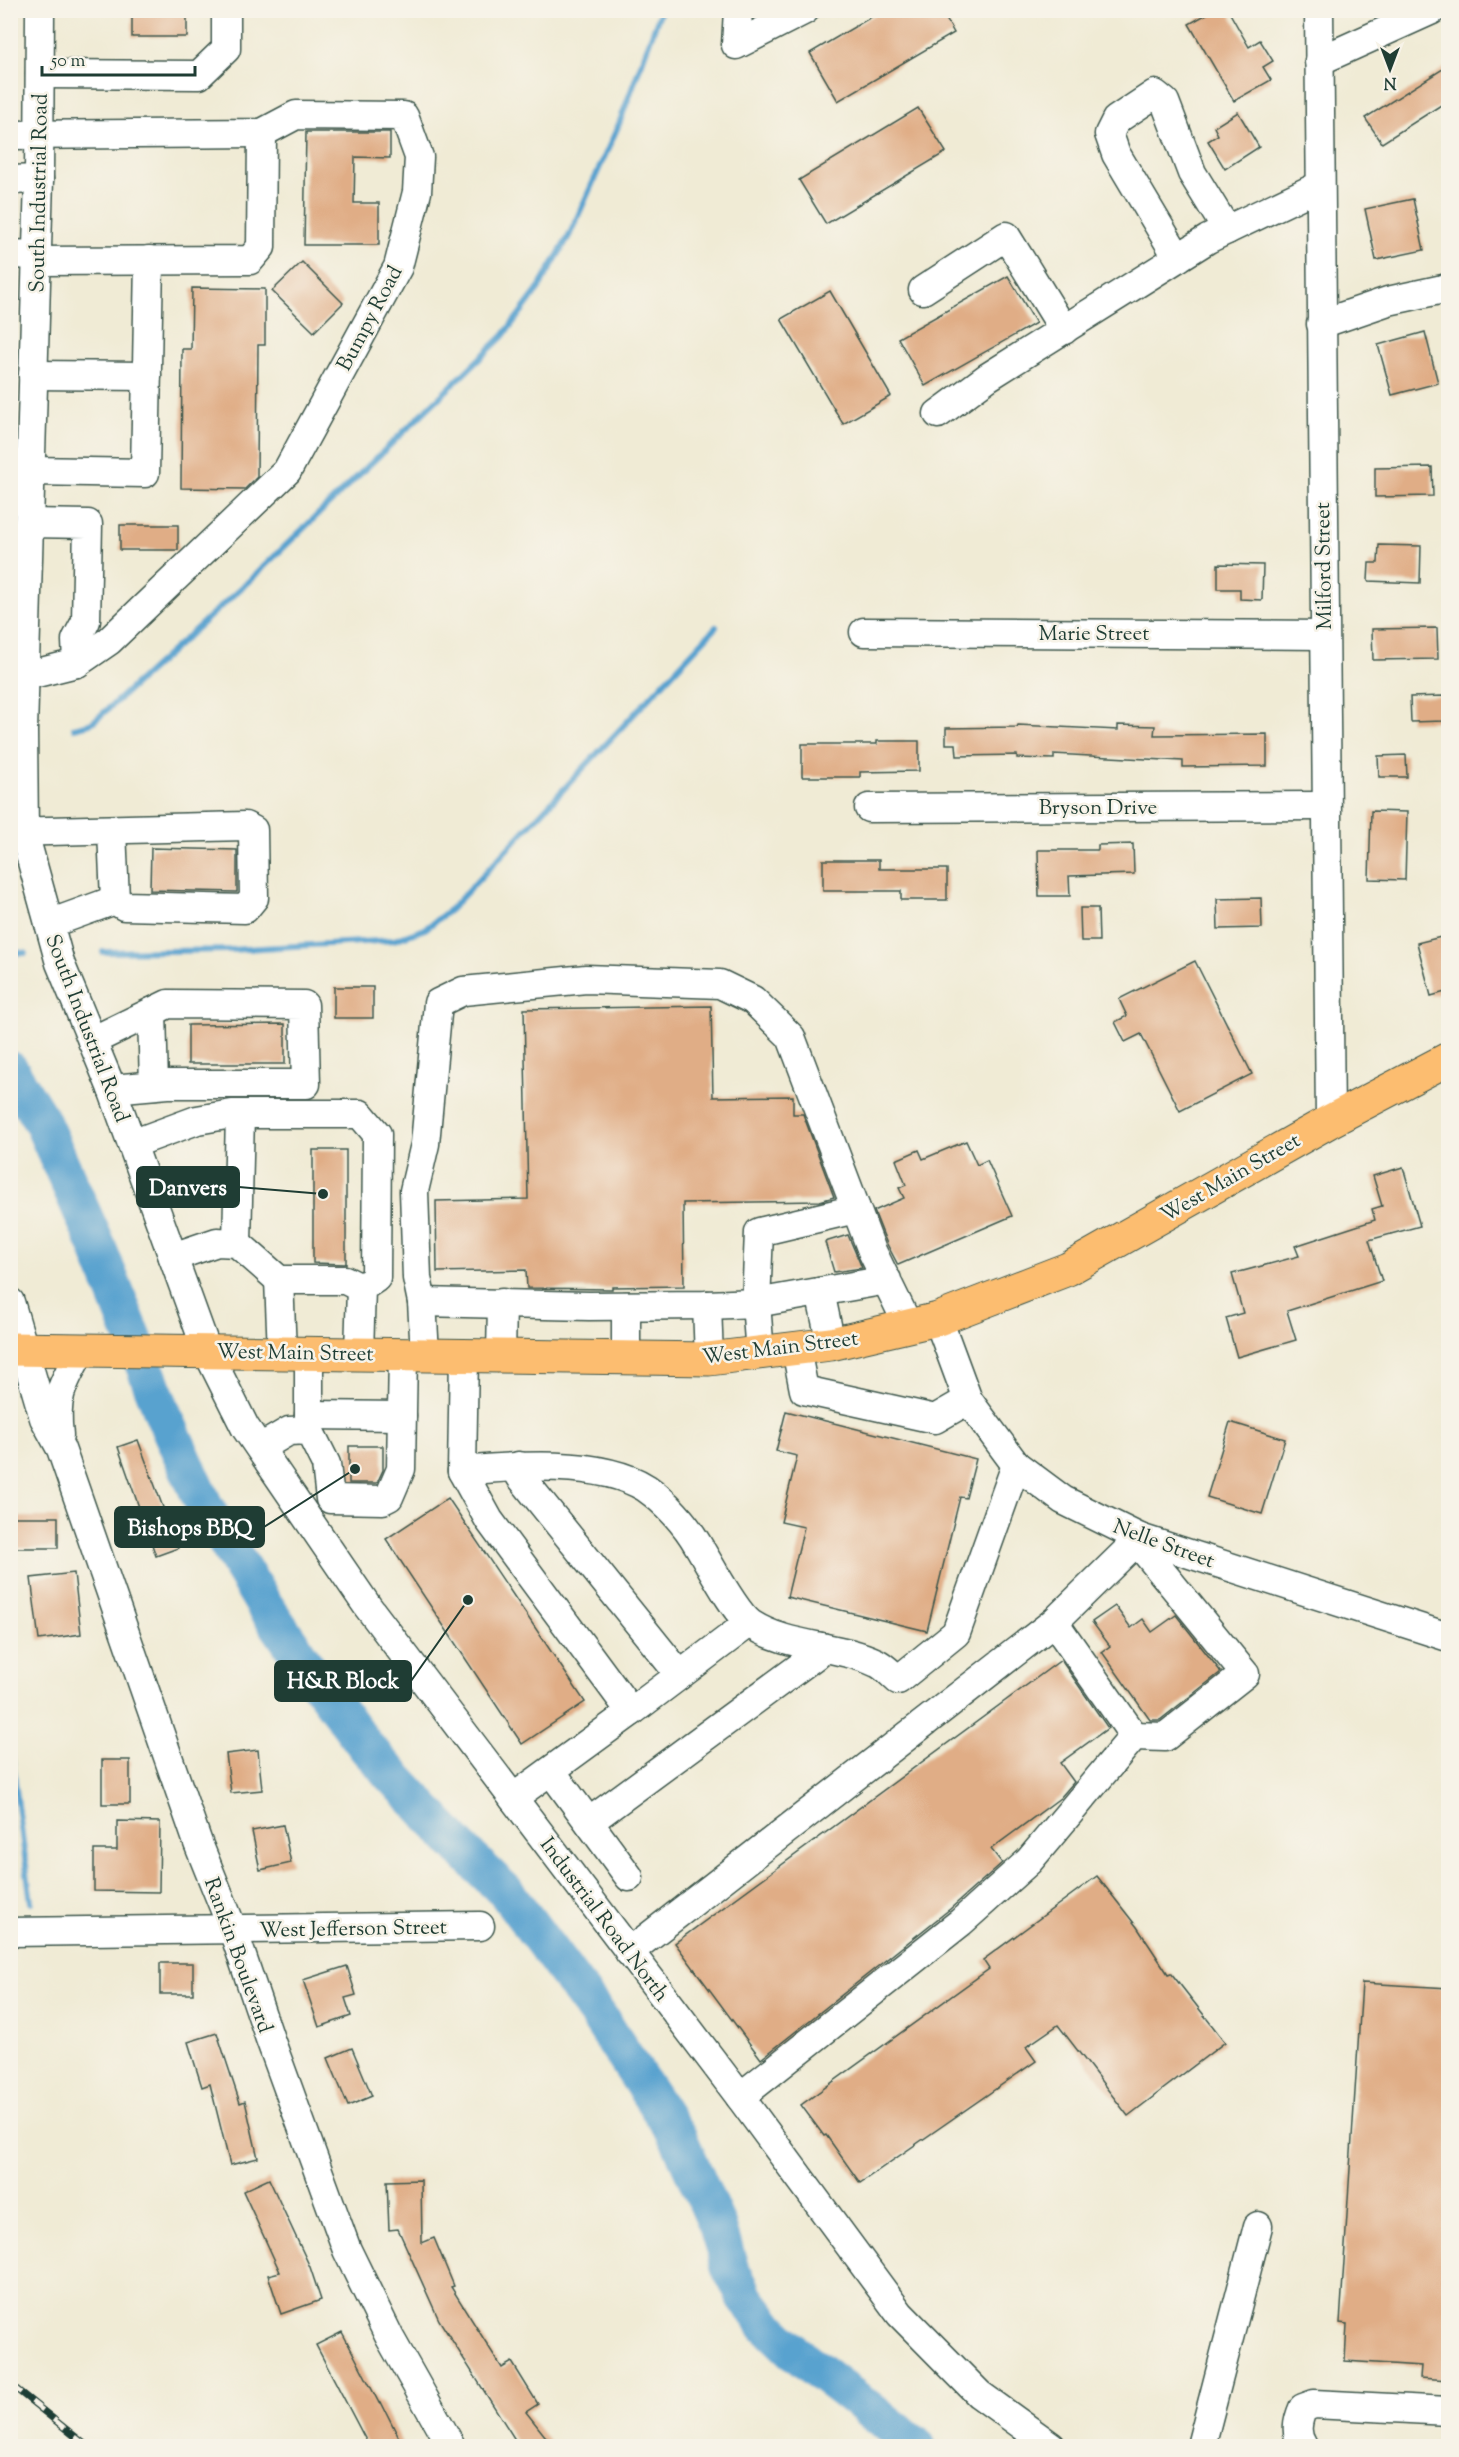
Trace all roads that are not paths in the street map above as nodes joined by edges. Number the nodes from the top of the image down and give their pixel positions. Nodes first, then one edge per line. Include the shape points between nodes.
1 (40, 10) edge
2 (226, 10) edge
3 (738, 10) edge
4 (805, 10) edge
5 (1319, 10) edge
6 (1432, 10) edge
7 (1319, 61) junction
8 (40, 74) junction
9 (262, 133) junction
10 (10, 135) edge
11 (40, 136) junction
12 (39, 179) junction
13 (10, 180) edge
14 (1319, 186) junction
15 (1227, 230) junction
16 (28, 256) edge
17 (1178, 258) junction
18 (149, 260) junction
19 (1449, 288) edge
20 (923, 290) dead end
21 (1321, 324) junction
22 (1064, 330) junction
23 (33, 375) junction
24 (147, 376) junction
25 (938, 414) dead end
26 (31, 471) junction
27 (23, 537) edge
28 (864, 632) dead end
29 (1324, 634) junction
30 (77, 663) junction
31 (25, 676) junction
32 (1326, 806) junction
33 (869, 807) dead end
34 (112, 830) junction
35 (17, 832) edge
36 (115, 900) junction
37 (49, 924) junction
38 (152, 1012) junction
39 (92, 1041) junction
40 (1449, 1059) edge
41 (154, 1085) junction
42 (112, 1089) junction
43 (240, 1114) junction
44 (1330, 1120) junction
45 (132, 1144) junction
46 (855, 1209) junction
47 (237, 1243) junction
48 (173, 1257) junction
49 (279, 1280) junction
50 (887, 1280) junction
51 (361, 1288) junction
52 (820, 1292) junction
53 (10, 1302) edge
54 (422, 1302) junction
55 (502, 1303) junction
56 (756, 1303) junction
57 (707, 1305) junction
58 (626, 1306) junction
59 (923, 1323) junction
60 (831, 1344) junction
61 (17, 1349) edge
62 (796, 1349) junction
63 (96, 1350) junction
64 (207, 1351) junction
65 (295, 1352) junction
66 (359, 1353) junction
67 (414, 1354) junction
68 (760, 1354) junction
69 (464, 1355) junction
70 (501, 1356) junction
71 (626, 1358) junction
72 (709, 1359) junction
73 (968, 1400) junction
74 (402, 1416) junction
75 (309, 1422) junction
76 (260, 1448) junction
77 (61, 1449) junction
78 (1016, 1465) junction
79 (519, 1466) junction
80 (462, 1471) junction
81 (330, 1499) junction
82 (306, 1515) junction
83 (1138, 1541) junction
84 (1054, 1622) junction
85 (749, 1623) junction
86 (1449, 1637) edge
87 (822, 1647) junction
88 (680, 1675) junction
89 (631, 1712) junction
90 (1134, 1736) junction
91 (551, 1771) junction
92 (513, 1798) junction
93 (589, 1822) junction
94 (629, 1877) dead end
95 (480, 1926) dead end
96 (233, 1930) junction
97 (10, 1932) edge
98 (629, 1952) junction
99 (740, 2097) junction
100 (1258, 2226) dead end
101 (1449, 2412) edge
102 (452, 2446) edge
103 (1051, 2446) edge
104 (1201, 2446) edge
105 (1303, 2446) edge

1 - 8 street, South Industrial Road
2 - 8 street via 226,49 199,75
3 - 4 street via 736,45
5 - 7 street, Milford Street
6 - 7 street
7 - 14 street, Milford Street
8 - 11 street, South Industrial Road
9 - 11 street, Bumpy Road
9 - 18 street via 261,247 250,260
9 - 30 street, Bumpy Road via 296,115 404,116 419,157 417,192 398,267 286,471 109,641
10 - 11 street, Bumpy Road
11 - 12 street, South Industrial Road
12 - 13 street
12 - 16 street, South Industrial Road
14 - 15 street
14 - 21 street, Milford Street
15 - 17 street
15 - 17 street via 1192,173 1165,102 1155,94 1116,120 1109,134 1116,154
16 - 18 street
16 - 23 street, South Industrial Road
17 - 22 street
18 - 24 street
19 - 21 street via 1388,301
20 - 22 street via 1006,237
21 - 29 street, Milford Street
22 - 25 street via 988,377
23 - 24 street
23 - 26 street, South Industrial Road
24 - 26 street via 146,473
26 - 27 street, South Industrial Road
27 - 30 street via 88,524 86,621 76,640
27 - 31 street, South Industrial Road
28 - 29 street, Marie Street
29 - 32 street, Milford Street
30 - 31 street, Bumpy Road
31 - 35 street, South Industrial Road
32 - 33 street, Bryson Drive
32 - 44 street, Milford Street
34 - 35 street
34 - 36 street
34 - 36 street via 244,826 253,830 254,898 245,909 124,906
35 - 37 street, South Industrial Road
36 - 37 street
37 - 39 street, South Industrial Road via 60,963
38 - 39 street
38 - 41 street
38 - 41 street via 168,1004 304,1005 306,1084
39 - 42 street, South Industrial Road
40 - 44 main road, West Main Street
41 - 42 street
42 - 45 street, South Industrial Road
43 - 45 street via 197,1120
43 - 47 street
43 - 51 street via 360,1114 377,1134 376,1278
44 - 59 main road, West Main Street via 1068,1269
45 - 48 street, South Industrial Road
46 - 50 street, Nelle Street
46 - 54 street, Nelle Street via 791,1037 753,1000 720,984 586,979 463,991 438,1003 425,1144 414,1191 417,1278
46 - 56 street via 759,1232
47 - 48 street via 217,1242
47 - 49 street
48 - 64 street, South Industrial Road
49 - 51 street via 345,1280
49 - 65 street
50 - 52 street
50 - 59 street, Nelle Street
51 - 66 street
52 - 56 street
52 - 60 street
53 - 61 street, Rankin Boulevard
54 - 55 street
54 - 67 street
55 - 58 street
55 - 70 street
56 - 57 street
56 - 68 street
57 - 58 street
57 - 72 street
58 - 71 street
59 - 60 main road, West Main Street
59 - 73 street, Nelle Street
60 - 62 main road, West Main Street
61 - 63 main road, West Main Street
61 - 77 street, Rankin Boulevard via 44,1418
62 - 68 main road, West Main Street
62 - 73 street via 804,1390 934,1419
63 - 64 main road, West Main Street
63 - 77 street, Rankin Boulevard via 58,1398
64 - 65 main road, West Main Street
64 - 76 street, Industrial Road North via 245,1427
65 - 66 main road, West Main Street
65 - 75 street
66 - 67 main road, West Main Street
67 - 69 main road, West Main Street
67 - 74 street
68 - 72 main road, West Main Street
69 - 70 main road, West Main Street
69 - 80 street
70 - 71 main road, West Main Street
71 - 72 main road, West Main Street
73 - 78 street, Nelle Street
74 - 75 street
74 - 81 street via 401,1469 389,1497
75 - 76 street
75 - 81 street via 326,1464
76 - 82 street, Industrial Road North
77 - 96 street, Rankin Boulevard via 198,1844
78 - 83 street, Nelle Street via 1063,1500
78 - 87 street via 956,1633 898,1680 878,1663
79 - 80 street
79 - 85 street via 594,1472 645,1488 692,1535 724,1590
79 - 88 street via 520,1476
80 - 89 street via 489,1520
81 - 82 street
82 - 92 street, Industrial Road North via 368,1607
83 - 84 street
83 - 86 street, Nelle Street
83 - 90 street via 1245,1674 1165,1737
84 - 90 street
84 - 98 street
85 - 87 street via 773,1635
85 - 88 street
87 - 93 street
88 - 89 street
89 - 91 street
90 - 99 street via 1029,1862 961,1922
91 - 92 street
91 - 93 street
92 - 98 street, Industrial Road North
93 - 94 street
95 - 96 street, West Jefferson Street
96 - 97 street, West Jefferson Street
96 - 102 street, Rankin Boulevard via 347,2250 390,2338
98 - 99 street, Industrial Road North
99 - 103 street, Industrial Road North via 900,2314 979,2394
100 - 104 street
101 - 105 street via 1314,2404 1303,2408 1298,2421 1298,2438

